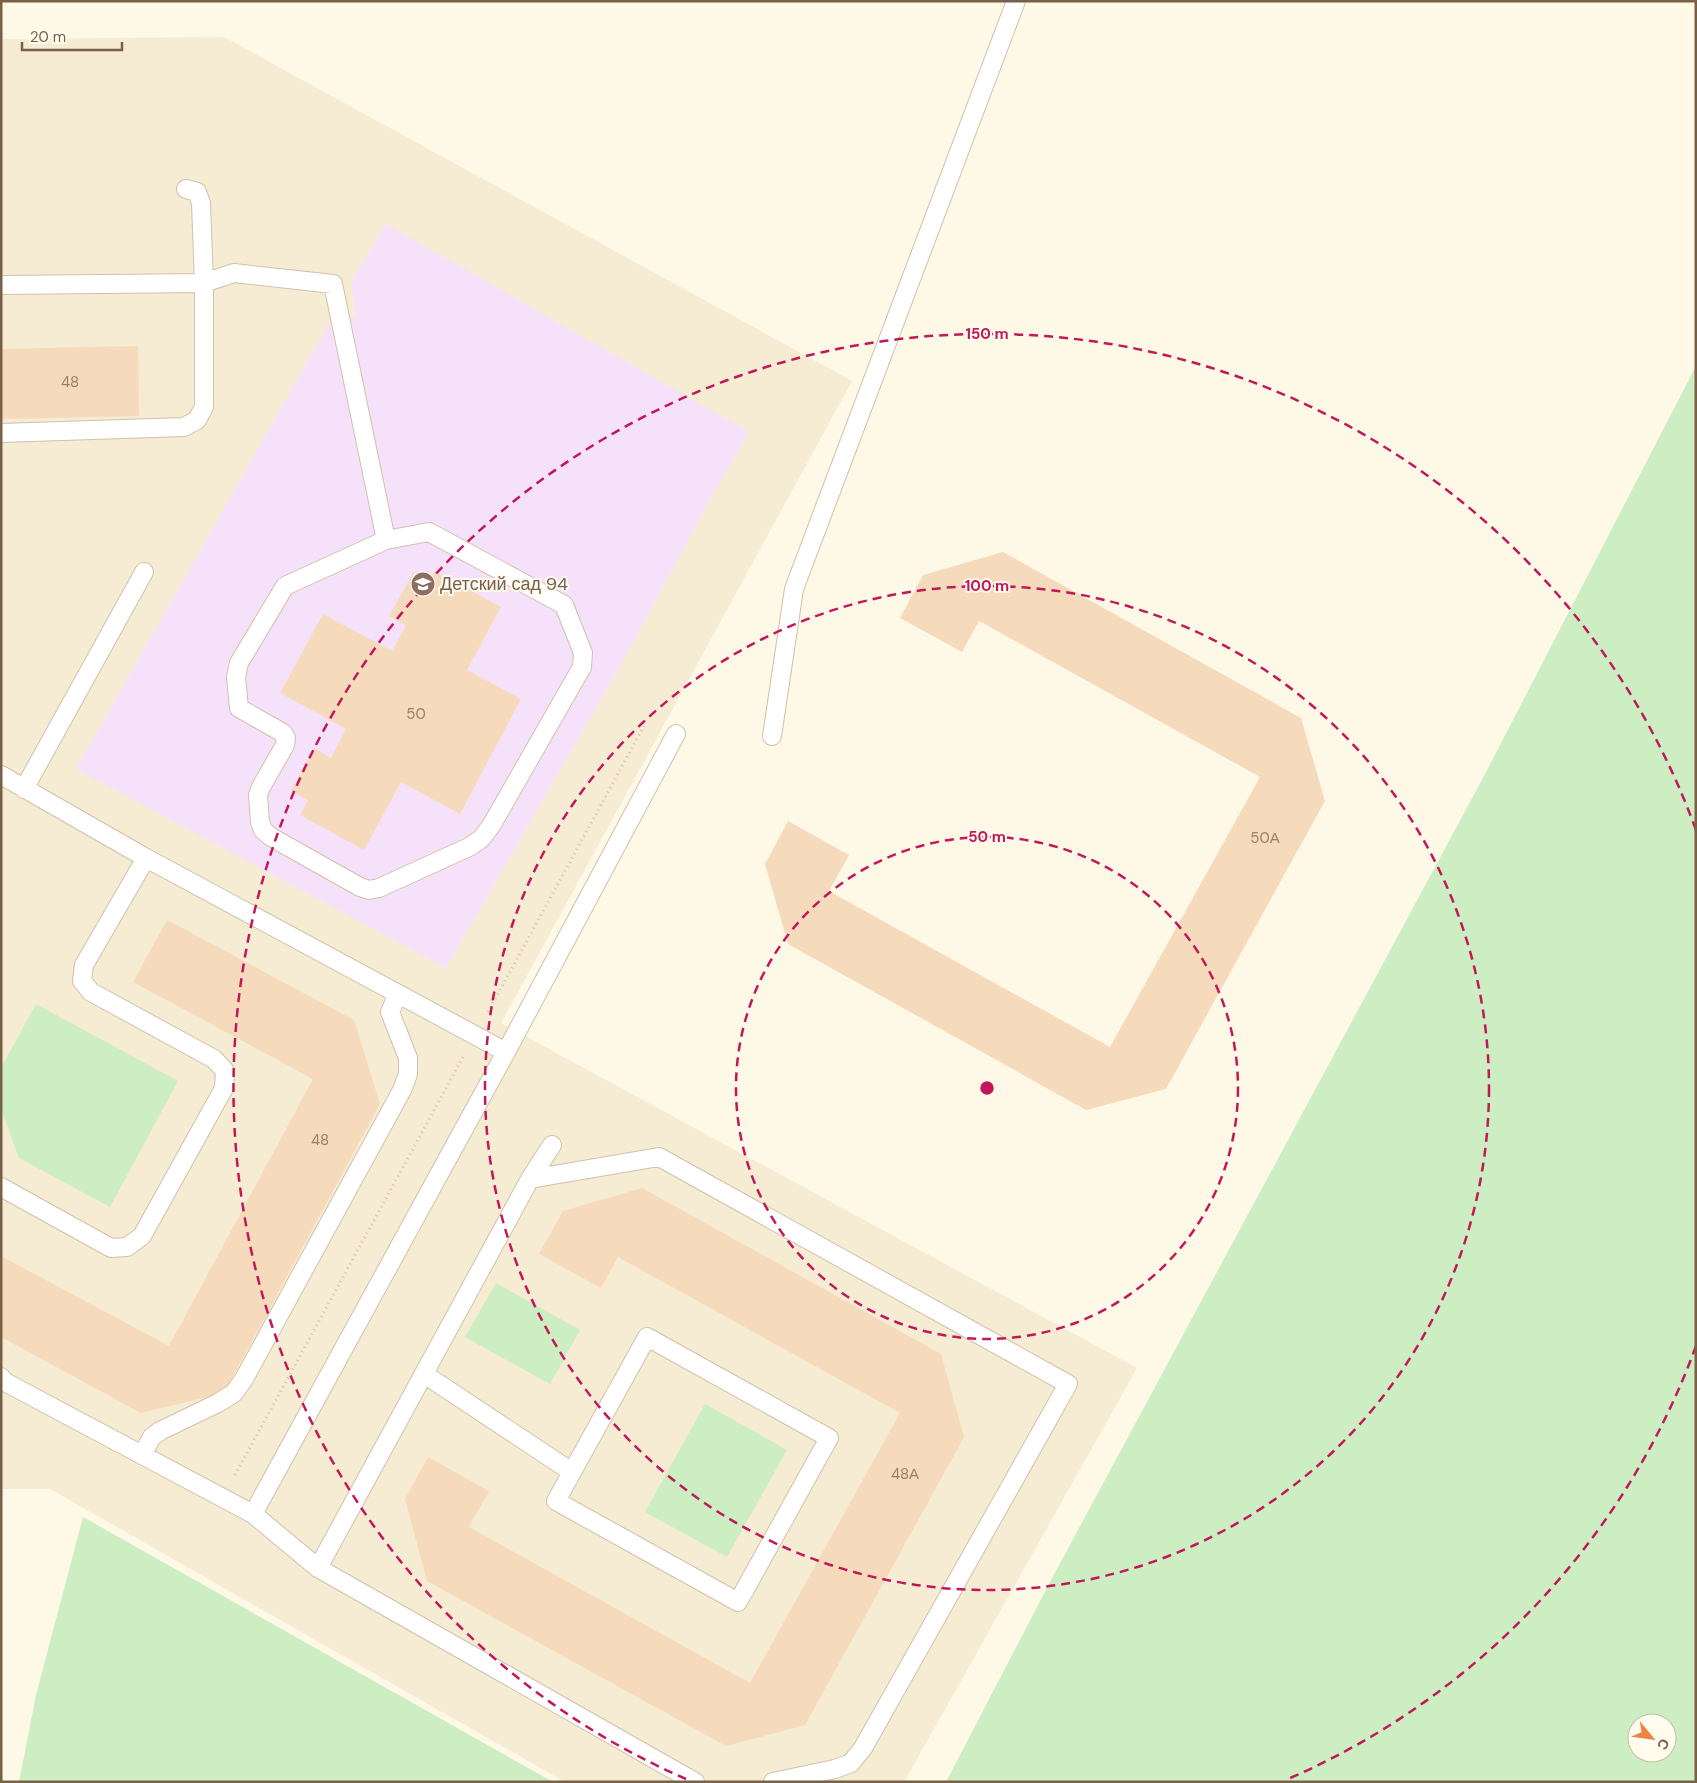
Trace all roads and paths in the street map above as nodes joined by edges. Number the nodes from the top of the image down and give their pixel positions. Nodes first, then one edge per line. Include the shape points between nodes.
1 (1016, 1) edge
2 (186, 189) dead end
3 (204, 284) junction
4 (1, 285) edge
5 (1, 433) edge
6 (386, 540) junction
7 (144, 572) dead end
8 (644, 726) dead end
9 (676, 734) dead end
10 (772, 736) dead end
11 (1, 775) edge
12 (24, 788) junction
13 (146, 858) junction
14 (398, 994) junction
15 (475, 1035) junction
16 (506, 1052) junction
17 (552, 1145) dead end
18 (530, 1179) junction
19 (1, 1186) edge
20 (424, 1374) junction
21 (2, 1382) edge
22 (142, 1455) junction
23 (572, 1472) junction
24 (222, 1497) junction
25 (253, 1514) junction
26 (318, 1568) junction
27 (695, 1782) edge
28 (773, 1782) edge

1 - 10 lane via 794,589
2 - 3 lane via 197,192 201,203
3 - 4 lane
3 - 5 lane via 204,407 197,420 184,427
3 - 6 lane via 234,273 333,284
6 - 6 lane via 285,586 240,663 236,677 239,708 286,738 285,746 258,795 262,830 370,890 460,852 481,839 582,667 583,653 564,605 429,532
7 - 12 lane
8 - 15 path
9 - 16 lane
11 - 12 lane
12 - 13 lane
13 - 14 lane
13 - 19 lane via 84,965 82,981 91,992 214,1059 225,1071 224,1088 142,1236 127,1248 111,1248
14 - 15 lane
14 - 22 lane via 390,1012 408,1058 408,1074 402,1090 244,1379 234,1393 218,1403 160,1431 152,1437
15 - 16 lane
15 - 24 path
16 - 25 lane
17 - 18 lane
18 - 20 lane
18 - 28 lane via 659,1157 1068,1384 863,1748 851,1763
20 - 23 lane
20 - 26 lane
21 - 22 lane
22 - 24 lane
23 - 23 lane via 647,1337 829,1438 738,1602 556,1500
24 - 25 lane
25 - 26 lane
26 - 27 lane

